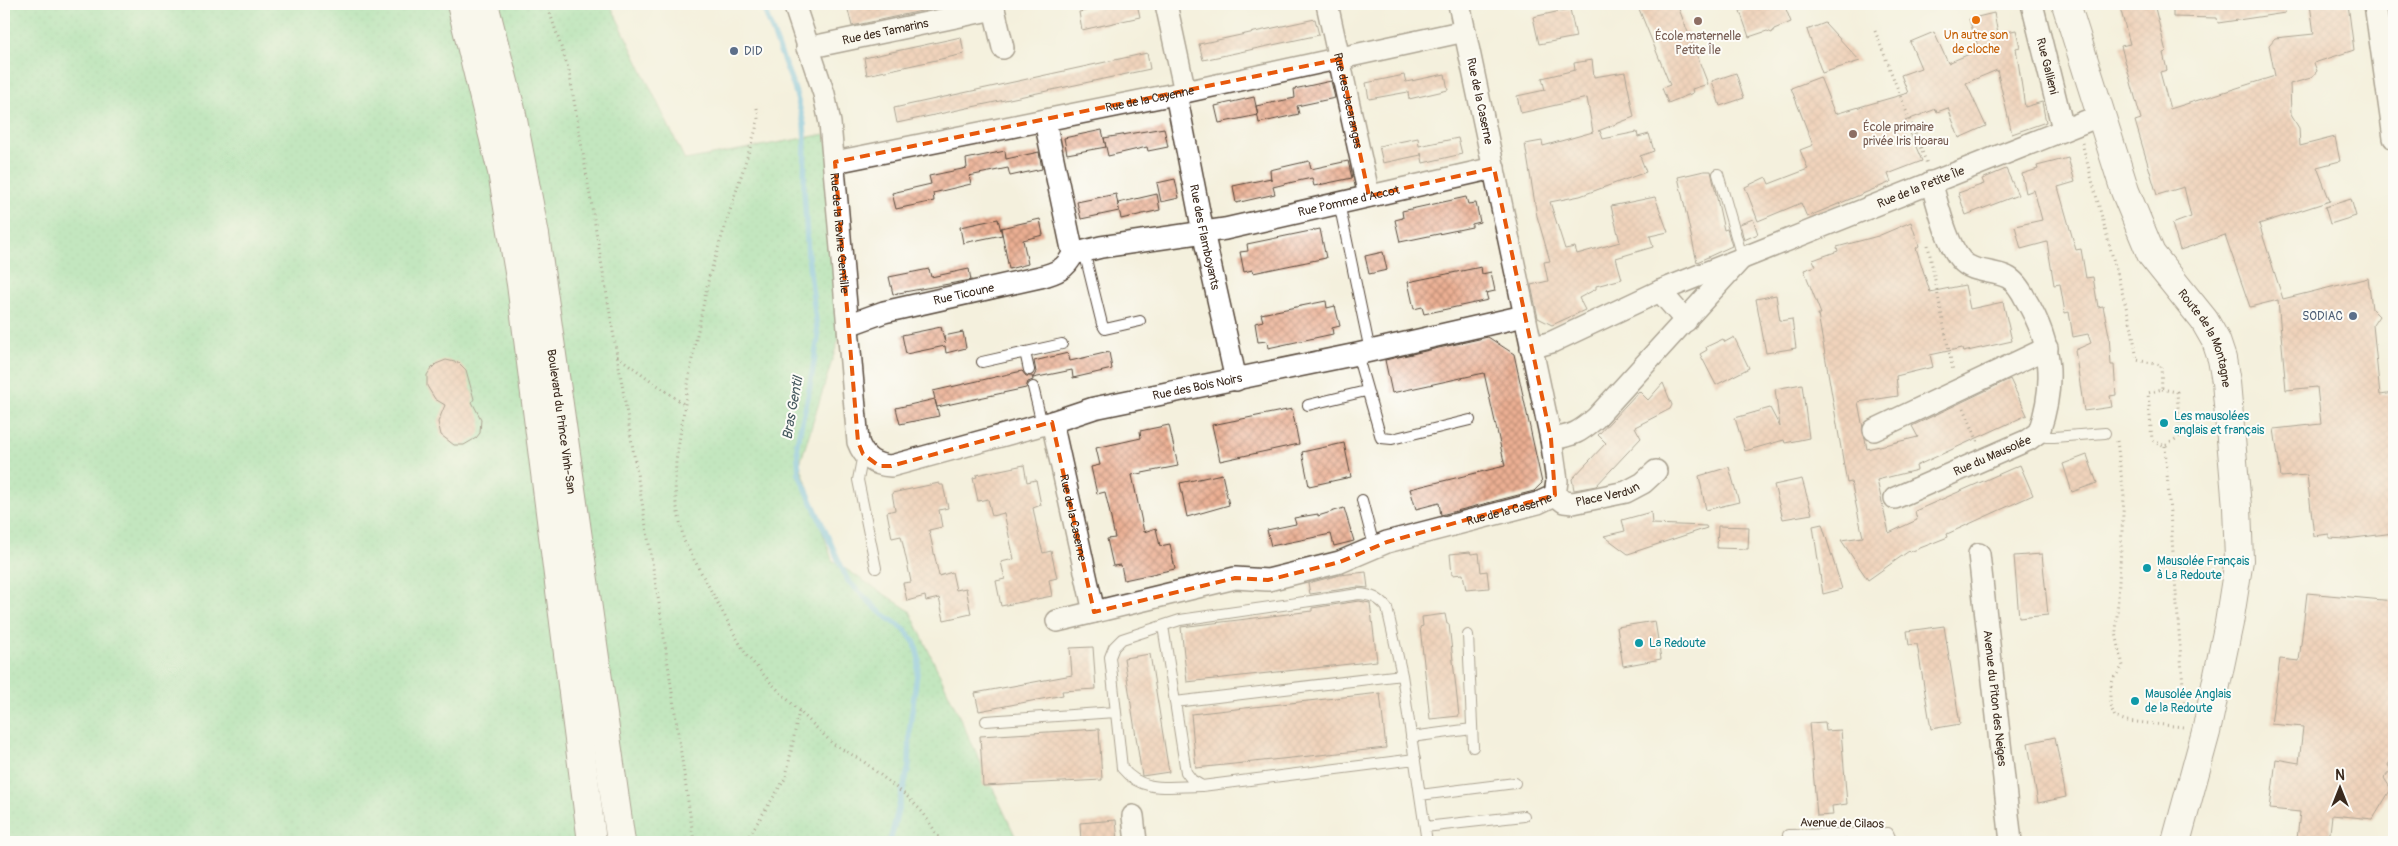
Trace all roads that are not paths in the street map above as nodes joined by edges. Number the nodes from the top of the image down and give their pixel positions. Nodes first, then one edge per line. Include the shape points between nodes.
1 (461, 4) edge
2 (484, 4) edge
3 (794, 4) edge
4 (1166, 4) edge
5 (1327, 4) edge
6 (1459, 4) edge
7 (2032, 4) edge
8 (2066, 4) edge
9 (2375, 4) edge
10 (994, 6) edge
11 (1465, 31) junction
12 (807, 48) junction
13 (1003, 48) dead end
14 (1340, 60) junction
15 (1181, 93) junction
16 (2099, 116) junction
17 (1045, 121) junction
18 (2071, 132) junction
19 (2394, 138) edge
20 (835, 162) junction
21 (1494, 168) junction
22 (1718, 174) dead end
23 (1931, 182) junction
24 (1369, 196) junction
25 (1339, 203) junction
26 (1203, 232) junction
27 (1079, 253) junction
28 (1742, 257) junction
29 (1660, 291) junction
30 (1524, 316) junction
31 (1686, 320) junction
32 (1140, 321) dead end
33 (848, 325) junction
34 (1062, 344) dead end
35 (1531, 348) junction
36 (2047, 348) junction
37 (1026, 352) junction
38 (1364, 352) junction
39 (982, 362) dead end
40 (1029, 370) dead end
41 (1236, 380) junction
42 (1033, 387) dead end
43 (1366, 391) junction
44 (1308, 405) dead end
45 (1470, 420) dead end
46 (1047, 423) junction
47 (1874, 430) dead end
48 (2038, 432) junction
49 (2105, 433) road end
50 (1551, 439) junction
51 (868, 458) junction
52 (1656, 471) dead end
53 (1555, 495) junction
54 (1895, 498) dead end
55 (1362, 500) dead end
56 (1374, 546) junction
57 (1979, 554) dead end
58 (876, 568) dead end
59 (1094, 612) junction
60 (1057, 621) dead end
61 (1163, 626) junction
62 (1468, 635) dead end
63 (1402, 675) junction
64 (1175, 702) junction
65 (1115, 712) junction
66 (986, 722) dead end
67 (1472, 730) junction
68 (1411, 737) junction
69 (1473, 747) dead end
70 (1415, 759) junction
71 (1515, 783) dead end
72 (1202, 786) junction
73 (1420, 795) junction
74 (1133, 816) dead end
75 (1524, 816) dead end
76 (1425, 827) junction
77 (1788, 835) dead end
78 (592, 842) edge
79 (621, 842) edge
80 (1136, 842) edge
81 (1427, 842) edge
82 (1892, 842) edge
83 (2011, 842) edge
84 (2176, 842) edge

1 - 78 main road, Boulevard du Prince Vinh-San via 502,172 521,284
2 - 79 main road, Boulevard du Prince Vinh-San via 510,110 535,235
3 - 12 street, Rue de la Ravine Gentille
4 - 15 street, Rue des Flamboyants
5 - 14 street, Rue des Jacarangas
6 - 11 street, Rue de la Caserne
7 - 18 street, Rue Gallieni
8 - 16 main road, Route de la Montagne
9 - 19 street
10 - 12 street, Rue des Tamarins
10 - 13 street, Rue des Tamarins
11 - 14 street, Rue de la Cayenne
11 - 21 street, Rue de la Caserne
12 - 20 street, Rue de la Ravine Gentille via 824,94
14 - 15 street, Rue de la Cayenne
14 - 24 street, Rue des Jacarangas
15 - 17 street, Rue de la Cayenne
15 - 26 street, Rue des Flamboyants
16 - 18 street, Rue de la Petite Île
16 - 84 main road, Route de la Montagne via 2124,191 2151,254 2204,320 2216,341 2226,382 2239,560 2206,732
17 - 20 street, Rue de la Cayenne
17 - 27 street
18 - 23 street, Rue de la Petite Île
20 - 33 street, Rue de la Ravine Gentille
21 - 24 street, Rue Pomme d'Accot
21 - 30 street, Rue de la Caserne
22 - 28 lane
23 - 28 street, Rue de la Petite Île
23 - 36 street, Rue du Mausolée via 1954,251 1962,262 1975,269 2009,277 2038,320
24 - 25 street, Rue Pomme d'Accot
25 - 26 street, Rue Pomme d'Accot
25 - 38 lane
26 - 27 street
26 - 41 street, Rue des Flamboyants
27 - 32 lane via 1105,329
27 - 33 street, Rue Ticoune via 1053,274 884,312
28 - 29 street, Rue de la Petite Île
28 - 31 street, Rue de la Petite Île
29 - 31 street
29 - 35 street, Rue de la Petite Île via 1552,342
30 - 35 street, Rue de la Caserne
30 - 38 street, Rue des Bois Noirs
31 - 50 street, Rue de la Petite Île via 1596,418 1580,432
33 - 51 street, Rue de la Ravine Gentille via 858,442
34 - 37 lane
35 - 50 street, Rue de la Caserne
36 - 47 street
36 - 48 street, Rue du Mausolée via 2048,395
37 - 39 lane
37 - 40 lane
38 - 41 street, Rue des Bois Noirs
38 - 43 lane
41 - 46 street, Rue des Bois Noirs via 1161,392
42 - 46 lane
43 - 44 lane
43 - 45 lane via 1381,438
46 - 51 street, Rue des Bois Noirs via 891,466 879,466
46 - 59 street, Rue de la Caserne
48 - 49 lane via 2054,438
48 - 54 street, Rue du Mausolée via 2028,440
50 - 53 street, Rue de la Caserne via 1557,482
51 - 58 lane via 858,480
52 - 53 street, Place Verdun via 1626,492 1573,503 1564,502
53 - 56 street, Rue de la Caserne
55 - 56 lane
56 - 59 street, Rue de la Caserne via 1340,562 1277,578 1234,578
57 - 83 street, Avenue du Piton des Neiges
59 - 60 street, Rue de la Caserne
61 - 63 lane via 1180,620 1370,595 1387,608
61 - 64 lane
61 - 65 lane via 1122,639 1114,647 1110,657
62 - 67 lane
63 - 64 lane
63 - 68 lane
64 - 72 lane via 1186,772
65 - 66 lane
65 - 72 lane via 1122,768 1131,780 1145,786
67 - 68 lane
67 - 69 lane
68 - 70 lane
70 - 72 lane
70 - 73 lane
71 - 73 lane
73 - 76 lane
74 - 80 street
75 - 76 lane
76 - 81 lane
77 - 82 lane, Avenue de Cilaos via 1888,833

